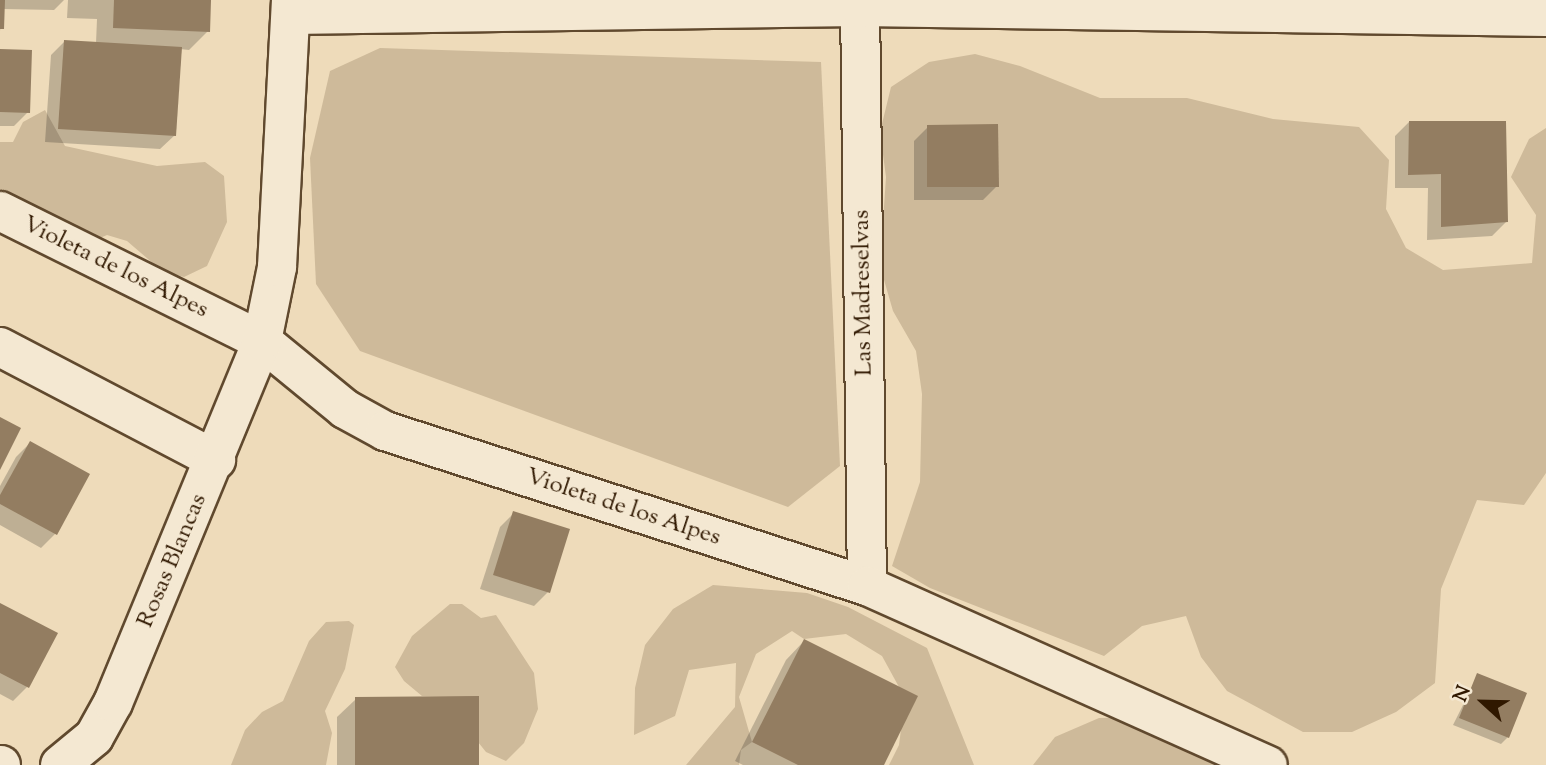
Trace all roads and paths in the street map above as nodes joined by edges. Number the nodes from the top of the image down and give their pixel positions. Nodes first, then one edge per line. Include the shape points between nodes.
1 (860, 4) edge
2 (291, 8) edge
3 (1546, 16) edge
4 (0, 211) edge
5 (262, 341) junction
6 (0, 347) edge
7 (216, 460) junction
8 (867, 586) junction
9 (60, 765) edge
10 (1268, 765) edge

1 - 2 street
1 - 3 street
1 - 8 street, Las Madreselvas
2 - 5 street, Rosas Blancas via 277,267
4 - 5 street, Violeta de los Alpes
5 - 7 street, Rosas Blancas
5 - 8 street, Violeta de los Alpes via 345,409 386,431
6 - 7 street
7 - 9 street, Rosas Blancas via 113,703 94,737
8 - 10 street, Violeta de los Alpes

